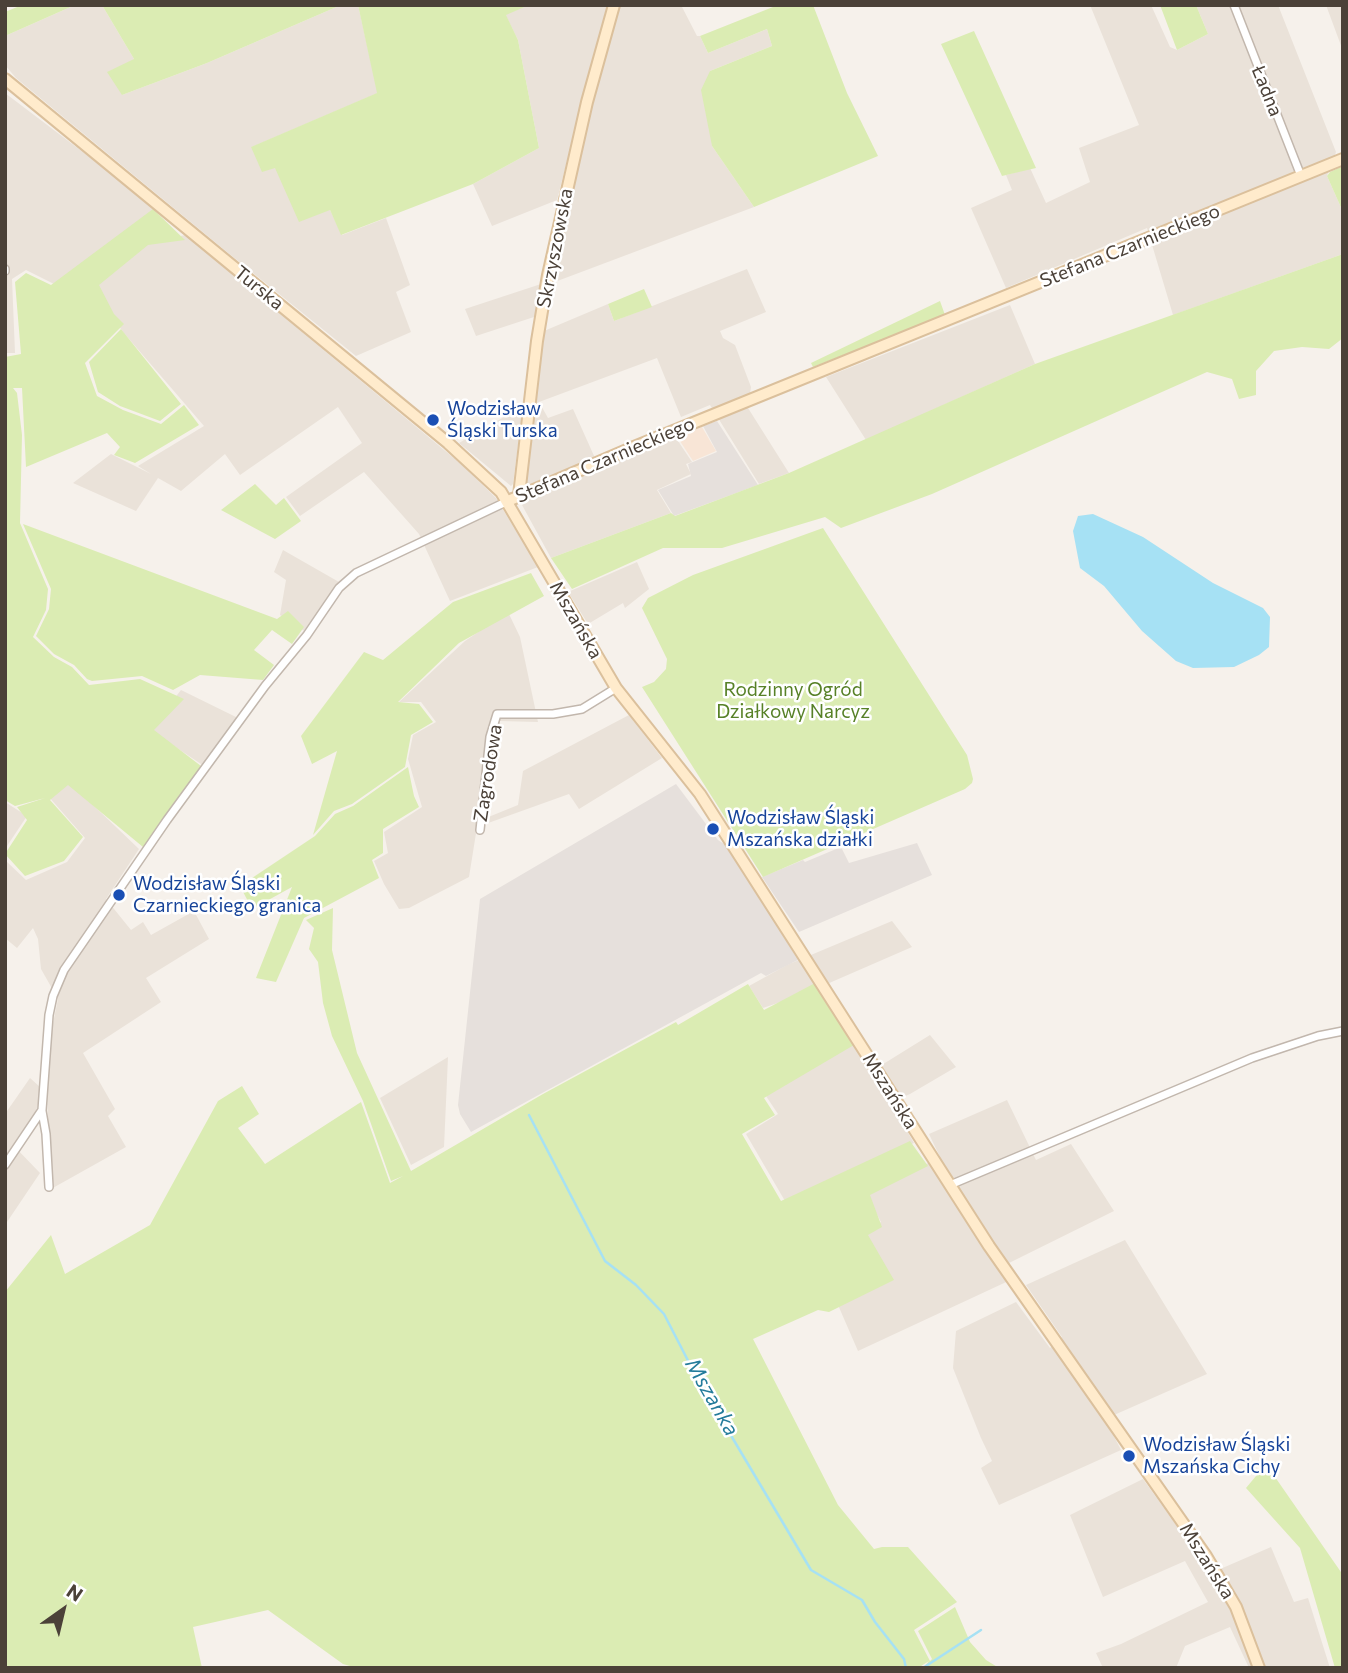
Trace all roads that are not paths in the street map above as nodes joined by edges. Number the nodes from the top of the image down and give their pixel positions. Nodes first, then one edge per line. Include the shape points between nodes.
1 (614, 5) edge
2 (1234, 5) edge
3 (5, 79) edge
4 (1343, 159) edge
5 (1301, 176) junction
6 (519, 495) junction
7 (508, 501) junction
8 (517, 516) joint
9 (616, 688) junction
10 (480, 831) dead end
11 (1343, 1031) edge
12 (42, 1110) junction
13 (5, 1165) edge
14 (950, 1185) junction
15 (49, 1188) dead end
16 (1259, 1668) edge

1 - 6 street, Skrzyszowska via 548,275
2 - 5 street, Ładna
3 - 7 street, Turska via 448,443
4 - 5 street, Stefana Czarnieckiego
5 - 6 street, Stefana Czarnieckiego
6 - 7 street, Stefana Czarnieckiego
7 - 8 street, Turska
7 - 12 street, Stefana Czarnieckiego via 356,573 339,588 145,850 60,977 47,1037
8 - 9 street, Mszańska
9 - 10 street, Zagrodowa via 582,709 498,714 490,737
9 - 14 street, Mszańska via 700,794
11 - 14 street via 1240,1063
12 - 13 street
12 - 15 street
14 - 16 street, Mszańska via 1206,1556 1236,1607

